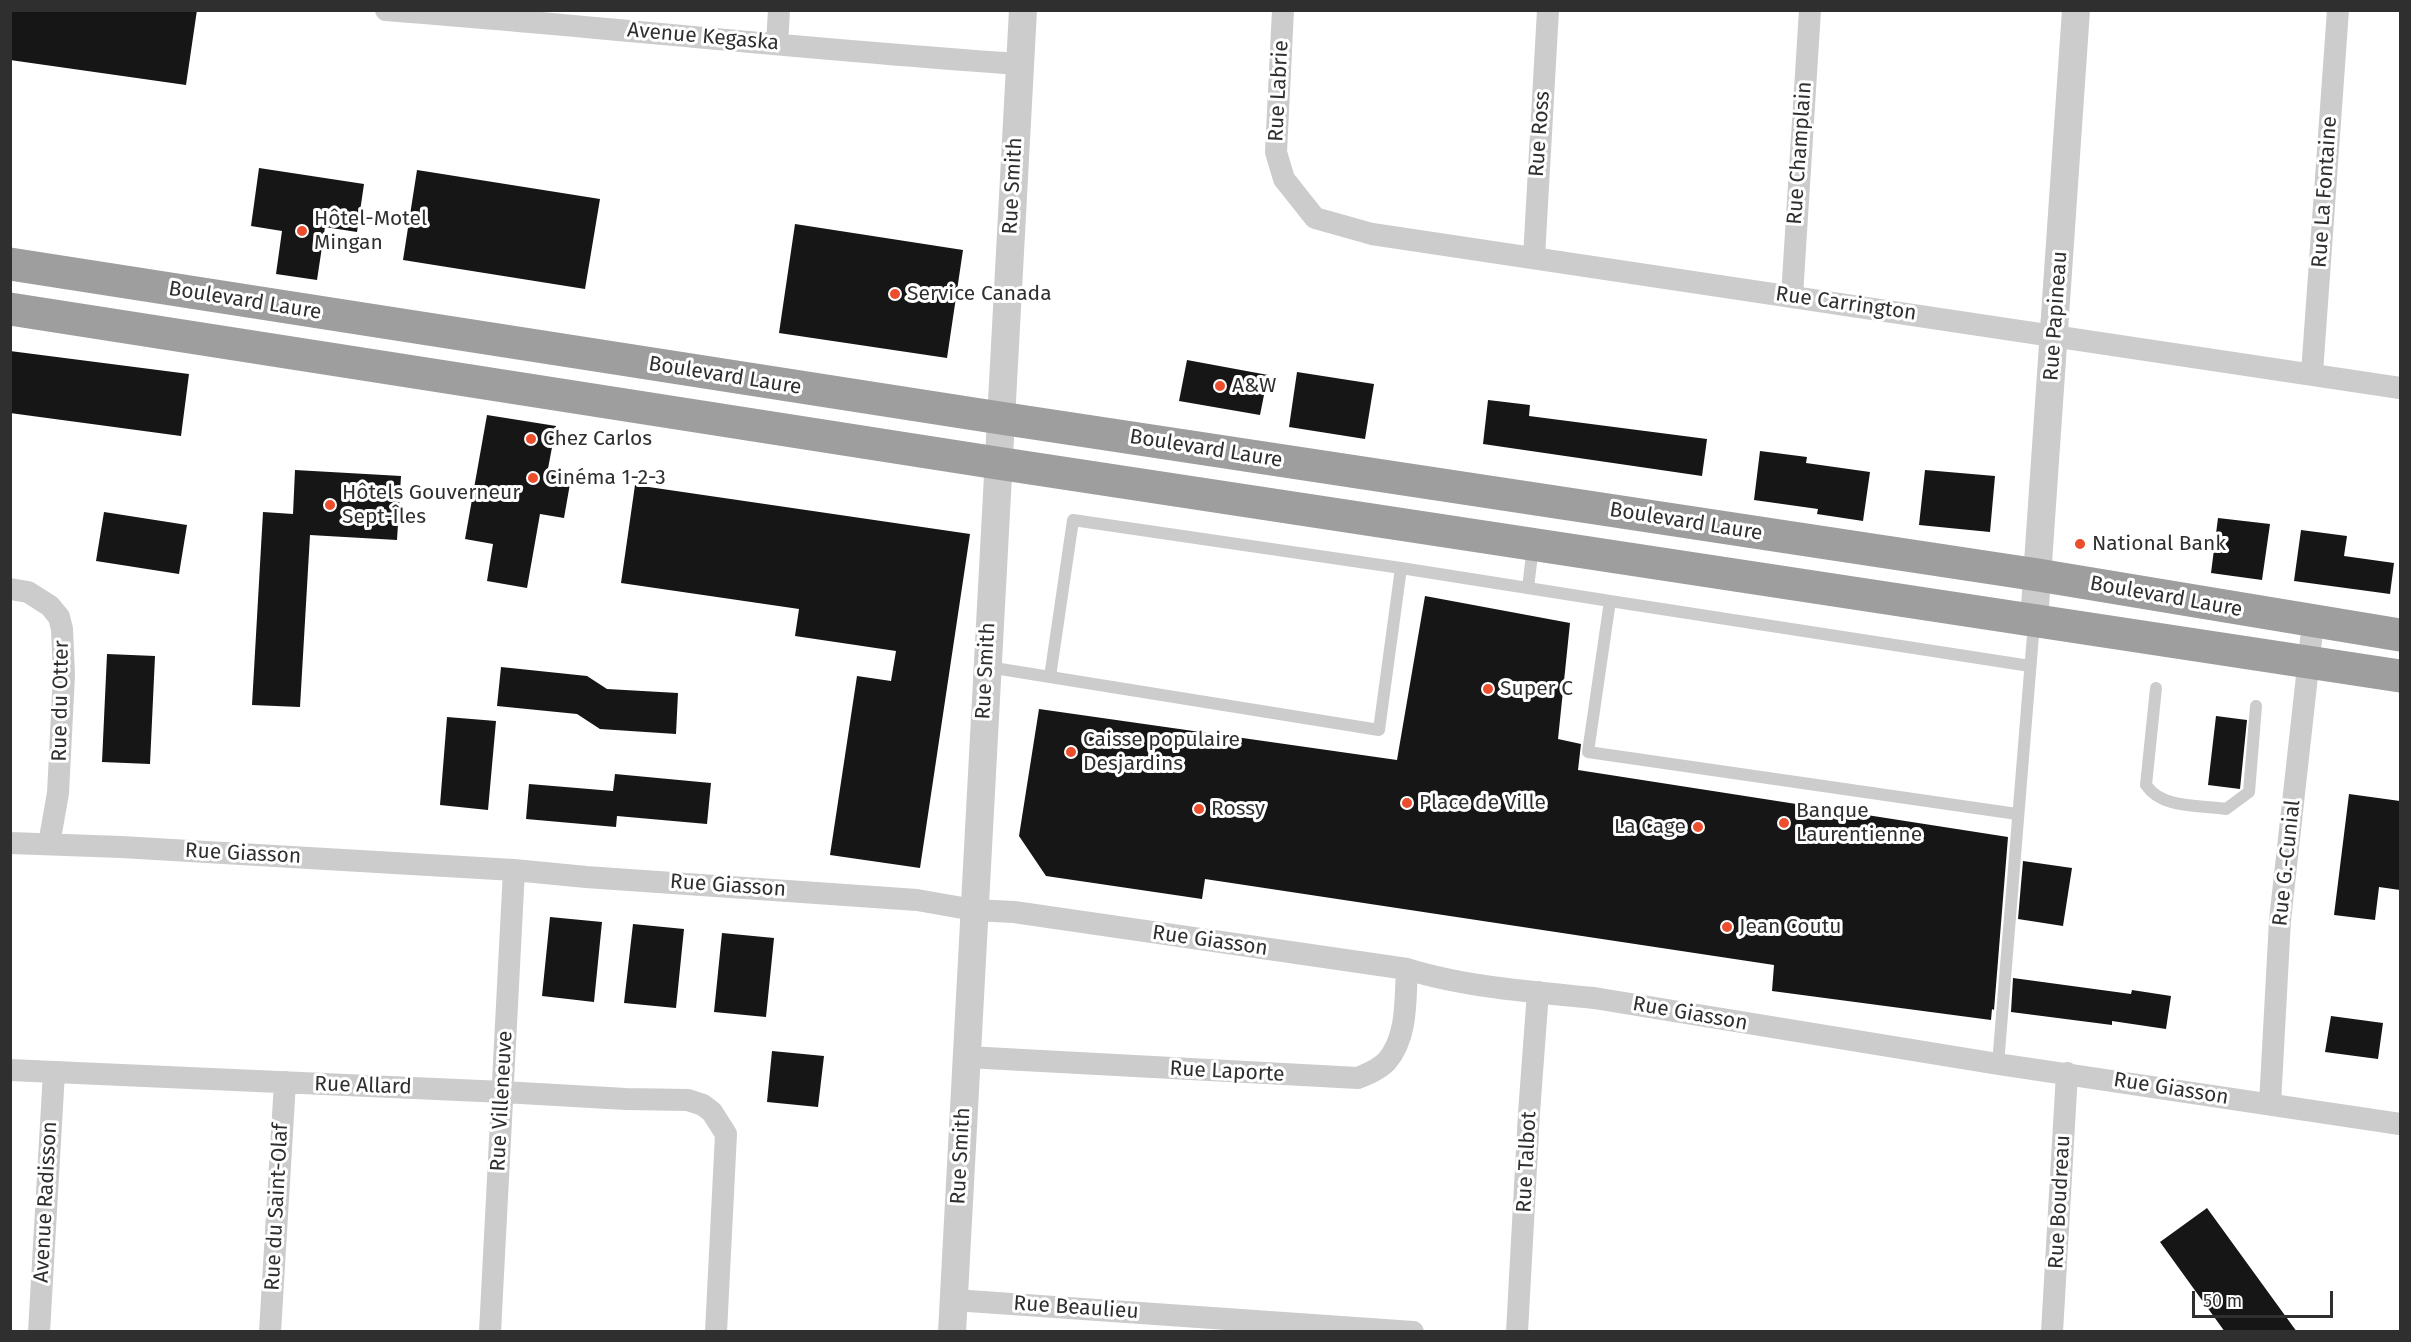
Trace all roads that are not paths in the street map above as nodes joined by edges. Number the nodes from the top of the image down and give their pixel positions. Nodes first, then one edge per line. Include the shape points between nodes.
1 (386, 10) edge
2 (779, 10) edge
3 (1023, 10) edge
4 (1283, 10) edge
5 (1548, 10) edge
6 (1810, 10) edge
7 (2076, 10) edge
8 (2338, 10) edge
9 (777, 44) junction
10 (1020, 64) junction
11 (1301, 200) joint
12 (1534, 257) junction
13 (10, 264) edge
14 (1792, 296) junction
15 (10, 309) edge
16 (2054, 335) junction
17 (2312, 373) junction
18 (2400, 388) edge
19 (1000, 418) junction
20 (997, 463) junction
21 (1534, 545) junction
22 (1401, 568) junction
23 (2038, 575) junction
24 (1528, 588) junction
25 (10, 589) edge
26 (1610, 601) junction
27 (2034, 621) junction
28 (2313, 622) junction
29 (2400, 635) edge
30 (2308, 663) junction
31 (2030, 666) junction
32 (986, 667) junction
33 (2400, 676) edge
34 (1050, 677) junction
35 (2156, 688) dead end
36 (2256, 706) dead end
37 (2017, 814) junction
38 (10, 843) edge
39 (49, 844) junction
40 (514, 870) junction
41 (974, 910) junction
42 (1407, 969) junction
43 (1538, 992) junction
44 (967, 1057) junction
45 (1998, 1064) junction
46 (10, 1070) edge
47 (54, 1072) junction
48 (2067, 1073) junction
49 (285, 1082) junction
50 (503, 1092) junction
51 (2270, 1104) junction
52 (2400, 1124) edge
53 (954, 1300) junction
54 (1174, 1323) edge
55 (1403, 1331) edge
56 (39, 1332) edge
57 (270, 1332) edge
58 (490, 1332) edge
59 (716, 1332) edge
60 (952, 1332) edge
61 (1516, 1332) edge
62 (2052, 1332) edge

1 - 9 street, Avenue Kegaska
2 - 9 street
3 - 10 street, Rue Smith
4 - 11 street, Rue Labrie via 1276,152 1284,179
5 - 12 street, Rue Ross
6 - 14 street, Rue Champlain
7 - 16 street, Rue Papineau
8 - 17 street, Rue La Fontaine
9 - 10 street, Avenue Kegaska
10 - 19 street, Rue Smith
11 - 12 street, Rue Carrington via 1316,218 1372,234
12 - 14 street, Rue Carrington
13 - 19 highway, Boulevard Laure
14 - 16 street, Rue Carrington
15 - 20 highway, Boulevard Laure
16 - 17 street, Rue Carrington
16 - 23 street, Rue Papineau
17 - 18 street, Rue Carrington
19 - 20 street, Rue Smith
19 - 23 highway, Boulevard Laure
20 - 21 highway, Boulevard Laure
20 - 32 street, Rue Smith
21 - 24 lane
21 - 27 highway, Boulevard Laure
22 - 24 lane
22 - 34 lane via 1073,520
22 - 34 lane via 1379,730
23 - 27 street, Rue Papineau
23 - 28 highway, Boulevard Laure
24 - 26 lane
25 - 39 street, Rue du Otter via 28,592 51,606 60,617 62,629 64,675 58,793
26 - 31 lane
26 - 37 lane via 1588,752
27 - 30 highway, Boulevard Laure
27 - 31 lane
28 - 29 highway, Boulevard Laure
28 - 30 street, Rue G.-Cunial
30 - 33 highway, Boulevard Laure
30 - 51 street, Rue G.-Cunial via 2280,920
31 - 37 lane
32 - 34 lane
32 - 41 street, Rue Smith
35 - 36 lane via 2146,785 2164,801 2226,809 2249,792
37 - 45 lane
38 - 39 street, Rue Giasson
39 - 40 street, Rue Giasson
40 - 41 street, Rue Giasson via 917,900
40 - 50 street, Rue Villeneuve
41 - 42 street, Rue Giasson via 1014,912
41 - 44 street, Rue Smith
42 - 43 street, Rue Giasson
42 - 44 street, Rue Laporte via 1403,1027 1395,1048 1385,1063 1358,1078
43 - 45 street, Rue Giasson
43 - 61 street, Rue Talbot
44 - 53 street, Rue Smith
45 - 48 street, Rue Giasson
46 - 47 street, Rue Allard
47 - 49 street, Rue Allard
47 - 56 street, Avenue Radisson
48 - 51 street, Rue Giasson
48 - 62 street, Rue Boudreau
49 - 50 street, Rue Allard
49 - 57 street, Rue du Saint-Olaf
50 - 58 street, Rue Villeneuve
50 - 59 street, Rue Allard via 688,1100 712,1112 726,1134
51 - 52 street, Rue Giasson
53 - 54 street, Rue Beaulieu
53 - 60 street, Rue Smith
54 - 55 street, Rue Beaulieu

